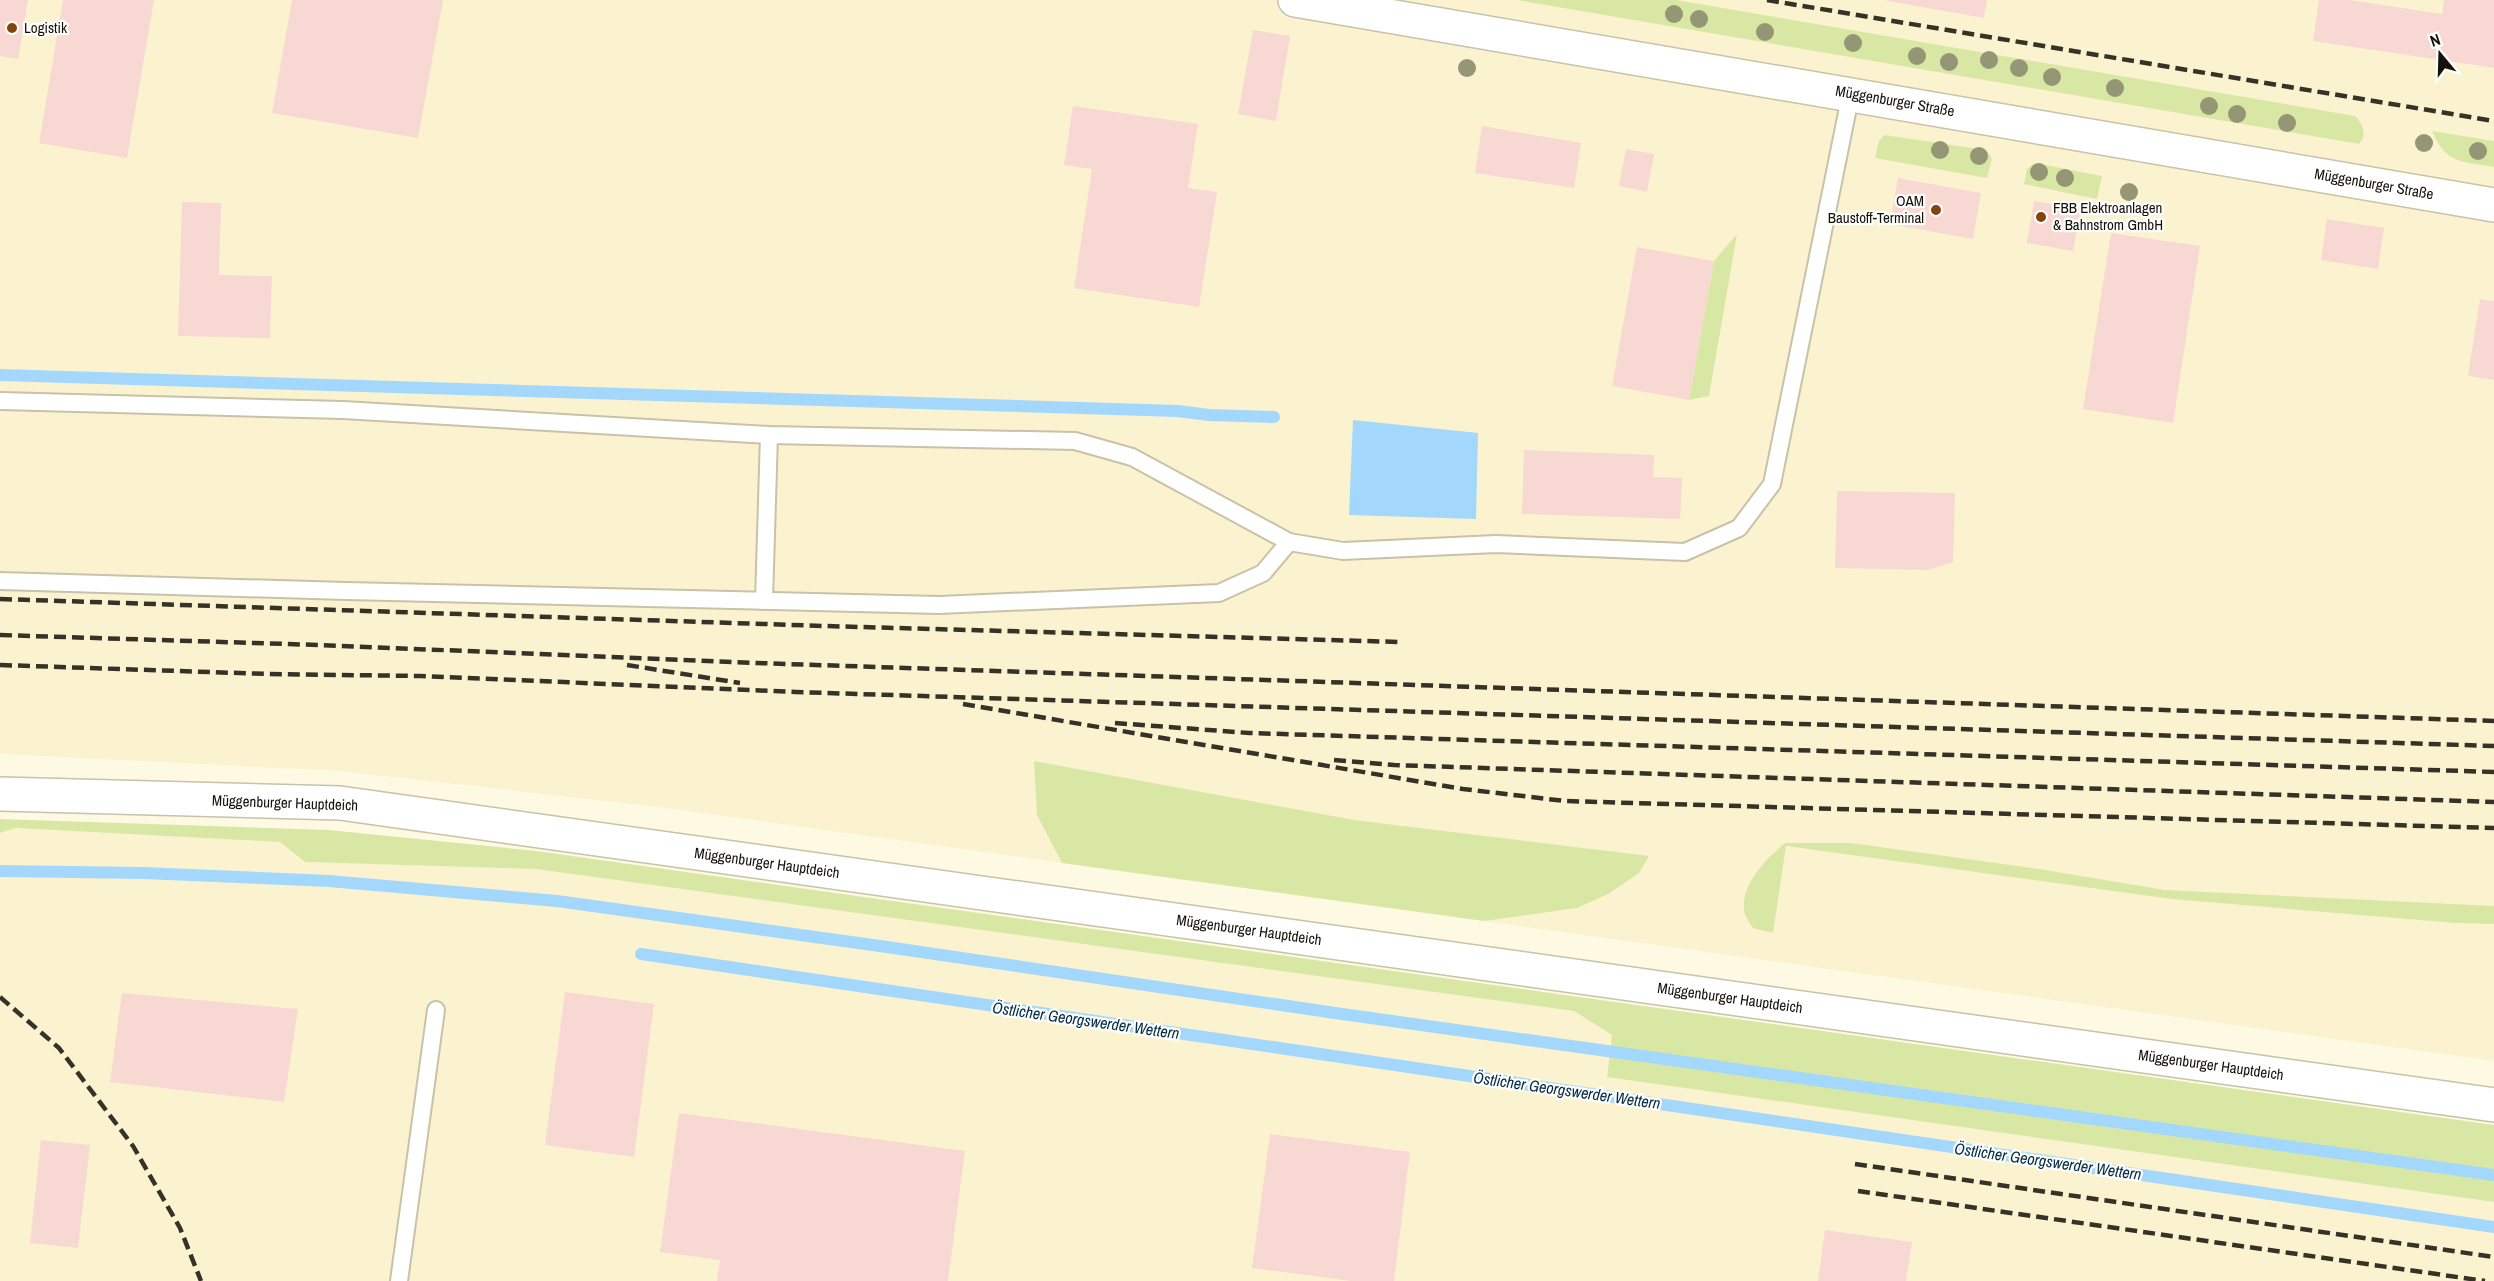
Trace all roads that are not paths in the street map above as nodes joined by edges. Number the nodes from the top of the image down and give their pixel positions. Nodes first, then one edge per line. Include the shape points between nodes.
1 (1295, 0) edge
2 (1851, 93) junction
3 (2494, 204) edge
4 (0, 401) edge
5 (770, 435) junction
6 (1289, 542) junction
7 (0, 581) edge
8 (764, 601) junction
9 (0, 794) edge
10 (436, 1010) dead end
11 (2494, 1105) edge
12 (399, 1281) edge

1 - 2 street, Müggenburger Straße
2 - 3 street, Müggenburger Straße
2 - 6 lane via 1772,484 1739,528 1685,552 1496,544 1342,551
4 - 5 lane via 343,410
5 - 6 lane via 1075,441 1132,457
5 - 8 lane
6 - 8 lane via 1263,573 1219,593 939,605
7 - 8 lane
9 - 11 street, Müggenburger Hauptdeich via 340,803
10 - 12 lane

